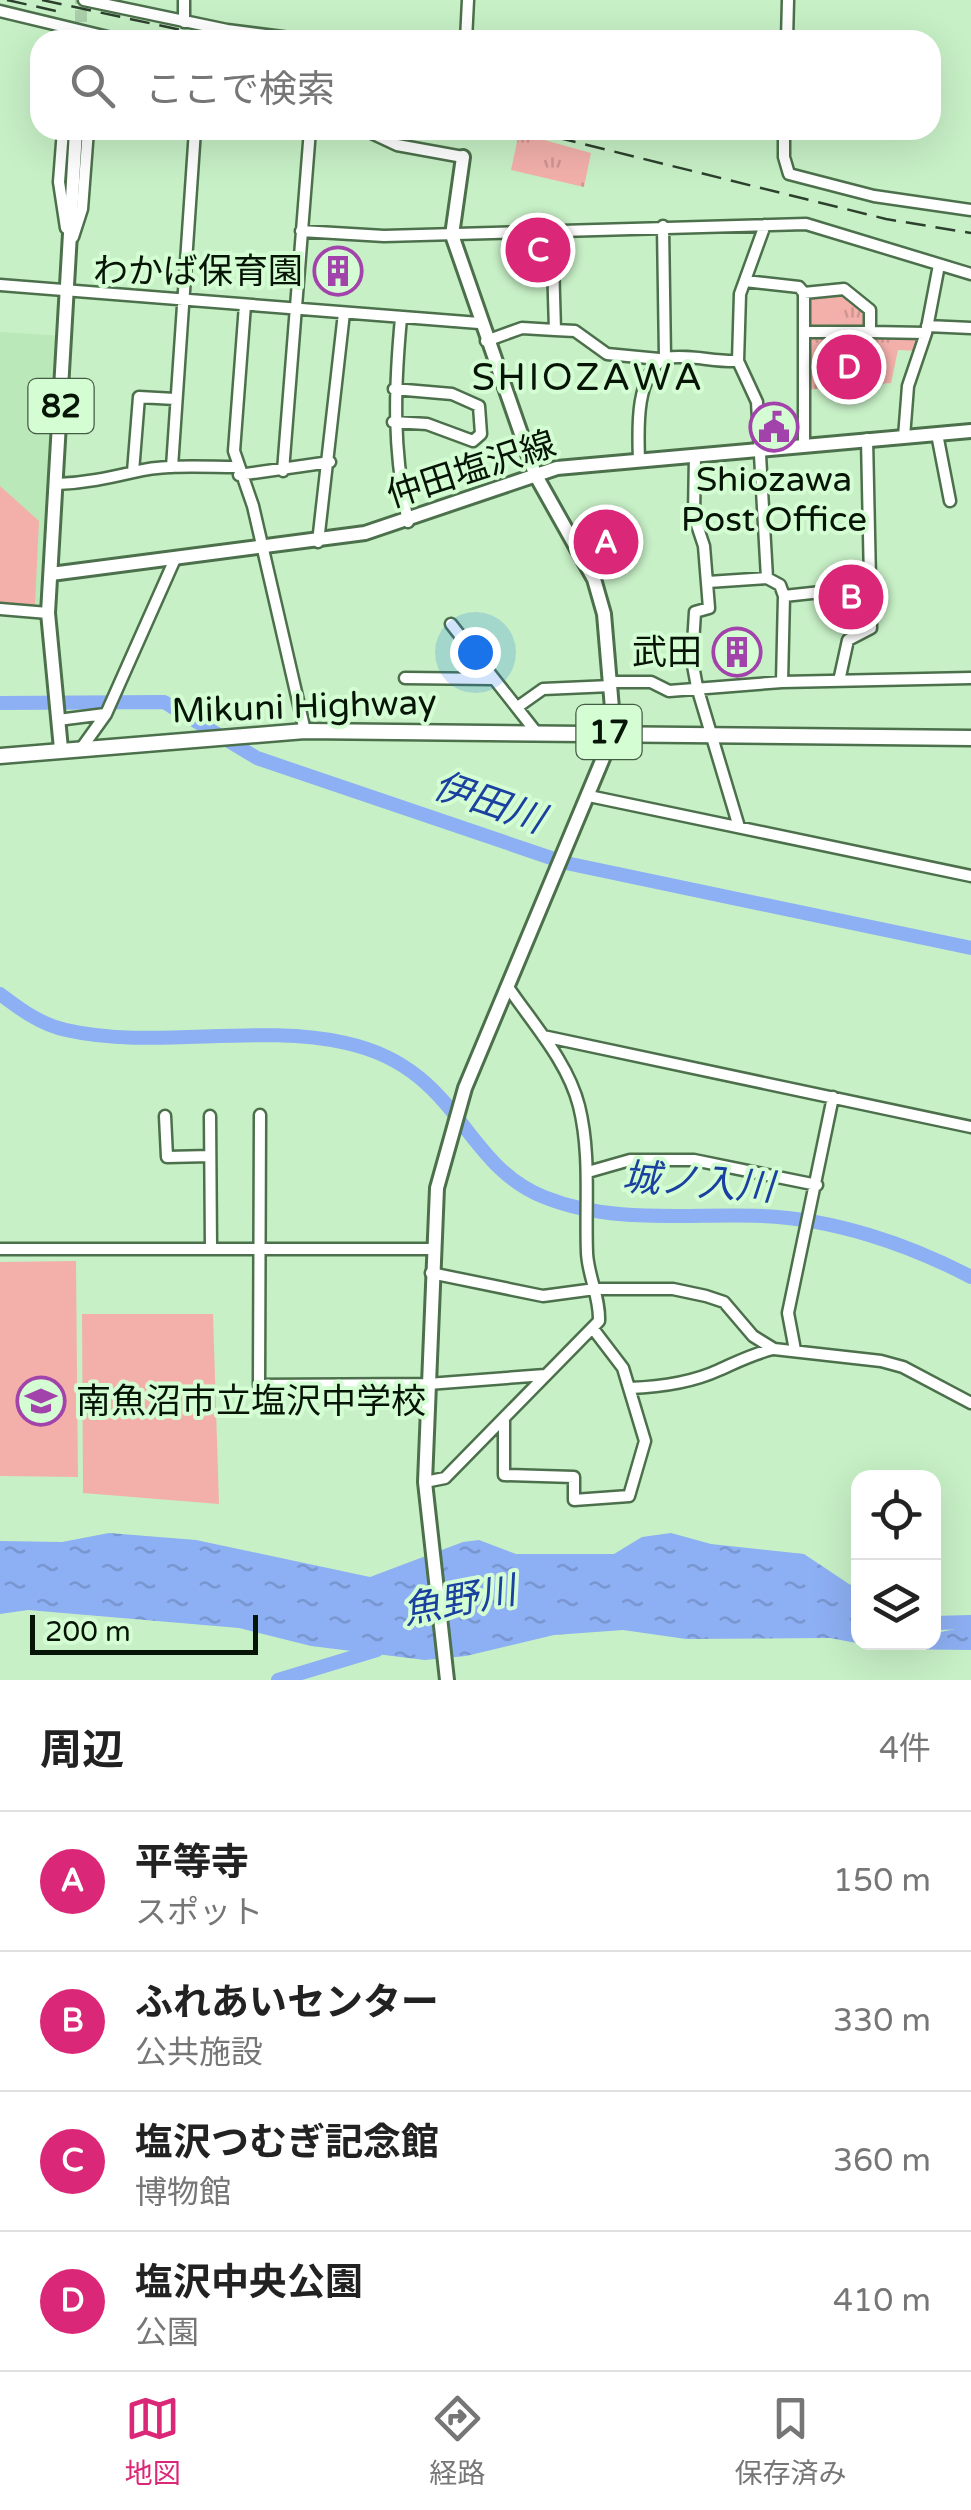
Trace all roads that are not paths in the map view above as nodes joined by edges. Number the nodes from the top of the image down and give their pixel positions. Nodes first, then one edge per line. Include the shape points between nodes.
1 (184, 0) edge
2 (468, 0) edge
3 (788, 0) edge
4 (91, 1) edge
5 (0, 11) edge
6 (184, 22) junction
7 (71, 27) junction
8 (71, 30) edge
9 (79, 30) edge
10 (238, 30) edge
11 (466, 30) edge
12 (787, 30) edge
13 (62, 140) edge
14 (75, 140) edge
15 (87, 140) edge
16 (194, 140) edge
17 (309, 140) edge
18 (386, 140) edge
19 (784, 140) edge
20 (463, 157) joint
21 (971, 210) edge
22 (765, 225) junction
23 (664, 226) junction
24 (552, 228) junction
25 (301, 231) junction
26 (452, 235) junction
27 (70, 248) junction
28 (939, 265) junction
29 (971, 274) edge
30 (746, 281) junction
31 (0, 285) edge
32 (68, 290) junction
33 (804, 293) junction
34 (182, 300) junction
35 (245, 306) junction
36 (295, 309) junction
37 (344, 313) junction
38 (401, 318) junction
39 (479, 323) junction
40 (971, 328) edge
41 (555, 330) junction
42 (927, 330) junction
43 (804, 332) junction
44 (870, 332) junction
45 (486, 341) junction
46 (662, 358) junction
47 (738, 361) junction
48 (394, 389) junction
49 (175, 400) junction
50 (393, 422) junction
51 (971, 431) edge
52 (937, 434) junction
53 (904, 437) junction
54 (867, 439) junction
55 (804, 446) junction
56 (758, 448) junction
57 (695, 455) junction
58 (639, 460) junction
59 (330, 462) junction
60 (172, 467) junction
61 (238, 471) junction
62 (283, 471) junction
63 (133, 472) junction
64 (534, 474) junction
65 (57, 484) junction
66 (950, 501) dead end
67 (408, 522) junction
68 (318, 542) junction
69 (264, 546) junction
70 (174, 559) junction
71 (52, 574) junction
72 (767, 578) junction
73 (708, 582) junction
74 (868, 587) junction
75 (784, 596) junction
76 (0, 609) edge
77 (48, 613) junction
78 (451, 624) dead end
79 (405, 678) dead end
80 (971, 678) edge
81 (492, 679) junction
82 (839, 681) junction
83 (782, 682) junction
84 (611, 684) junction
85 (698, 688) junction
86 (520, 706) junction
87 (106, 714) junction
88 (58, 720) junction
89 (306, 731) junction
90 (536, 732) junction
91 (614, 732) junction
92 (712, 735) junction
93 (971, 738) edge
94 (83, 746) junction
95 (61, 749) junction
96 (0, 756) edge
97 (588, 796) junction
98 (739, 826) junction
99 (971, 876) edge
100 (508, 987) junction
101 (542, 1036) junction
102 (833, 1097) junction
103 (260, 1115) dead end
104 (165, 1116) dead end
105 (210, 1116) dead end
106 (971, 1127) edge
107 (210, 1156) junction
108 (588, 1172) junction
109 (817, 1185) junction
110 (211, 1248) junction
111 (0, 1249) edge
112 (432, 1249) junction
113 (259, 1250) junction
114 (431, 1274) junction
115 (595, 1289) junction
116 (594, 1330) junction
117 (774, 1349) junction
118 (795, 1350) junction
119 (546, 1375) junction
120 (428, 1384) junction
121 (630, 1388) junction
122 (971, 1403) edge
123 (504, 1421) junction
124 (425, 1482) junction
125 (447, 1680) edge

1 - 6 street
2 - 11 street
3 - 12 street
4 - 6 street
5 - 7 street
6 - 10 street
7 - 8 street
7 - 9 street
13 - 27 street via 59,182
14 - 27 main road, 82
15 - 27 street via 82,209
16 - 34 street
17 - 25 street
18 - 20 street
19 - 21 street via 790,174 874,196
20 - 26 main road
22 - 23 street
22 - 28 street via 806,224
22 - 30 street
23 - 24 street
23 - 46 street
24 - 26 street
24 - 41 street
25 - 26 street
25 - 36 street
26 - 39 main road
27 - 32 main road, 82
28 - 29 street
28 - 42 street
30 - 33 street
30 - 47 street
31 - 32 street
32 - 34 street
32 - 65 main road, 82
33 - 43 street
33 - 44 street via 844,289 870,310
34 - 35 street
34 - 49 street
35 - 36 street
35 - 61 street
36 - 37 street
36 - 62 street
37 - 38 street
37 - 59 street
38 - 39 street
38 - 48 street
39 - 45 main road
40 - 42 street
41 - 45 street via 522,328
41 - 46 street via 576,331 607,354
42 - 44 street
42 - 53 street via 908,386
43 - 44 street
43 - 55 street
45 - 64 main road
46 - 47 street via 690,354
46 - 58 street via 638,410
47 - 56 street via 757,402
48 - 50 street
48 - 50 street via 452,394 479,406 481,434 473,441 427,424
49 - 60 street
49 - 63 street via 140,397
50 - 67 street
51 - 52 main road, 仲田塩沢線
52 - 53 main road, 仲田塩沢線
52 - 66 street
53 - 54 main road, 仲田塩沢線
54 - 55 main road, 仲田塩沢線
54 - 74 street
55 - 56 main road, 仲田塩沢線
56 - 57 main road, 仲田塩沢線
56 - 72 street
57 - 58 main road, 仲田塩沢線
57 - 73 street via 694,516
58 - 64 main road, 仲田塩沢線
59 - 62 street
59 - 68 street
60 - 61 street
60 - 63 street
61 - 62 street
61 - 69 street
63 - 65 street via 98,483
64 - 67 main road, 仲田塩沢線
64 - 84 main road via 594,578
65 - 71 main road, 82
67 - 68 main road, 仲田塩沢線
68 - 69 main road, 仲田塩沢線
69 - 70 main road, 仲田塩沢線
69 - 89 street
70 - 71 main road, 仲田塩沢線
70 - 87 street
71 - 77 main road, 82
72 - 73 street
72 - 75 street
73 - 85 street via 709,608 695,612 692,622
74 - 75 street
74 - 82 street via 870,628 848,640
75 - 83 street
76 - 77 street
77 - 88 main road, 82
78 - 81 street
79 - 81 street
80 - 82 street
81 - 86 street
82 - 83 street
83 - 85 street
84 - 85 street
84 - 86 street via 543,689
84 - 91 main road
85 - 92 street
86 - 90 street
87 - 88 street
87 - 94 street
88 - 95 main road, 82
89 - 90 highway, Mikuni Highway / 17
89 - 94 highway, Mikuni Highway / 17
90 - 91 highway, Mikuni Highway / 17
91 - 92 highway, Mikuni Highway / 17
91 - 97 main road
92 - 93 highway, Mikuni Highway / 17
92 - 98 street
94 - 95 highway, Mikuni Highway / 17
95 - 96 highway, Mikuni Highway / 17
97 - 98 street
97 - 100 main road
98 - 99 street
100 - 101 street
100 - 112 main road via 452,1123
101 - 102 street
101 - 108 street via 579,1105
102 - 106 street
102 - 109 street
103 - 113 street
104 - 107 street via 167,1156
105 - 107 street
107 - 110 street
108 - 109 street via 630,1160 694,1160
108 - 115 street
109 - 118 street via 788,1313
110 - 111 street
110 - 113 street
112 - 113 street
112 - 114 main road
113 - 120 street via 260,1385
114 - 115 street via 543,1296
114 - 120 main road
115 - 116 street via 600,1306
115 - 117 street via 673,1289 724,1302
116 - 119 street
116 - 121 street
117 - 118 street
117 - 121 street via 715,1372
118 - 122 street via 903,1367
119 - 120 street
119 - 123 street
120 - 124 main road
121 - 123 street via 646,1441 629,1496 574,1500 574,1478 504,1476
123 - 124 street via 445,1478
124 - 125 main road

